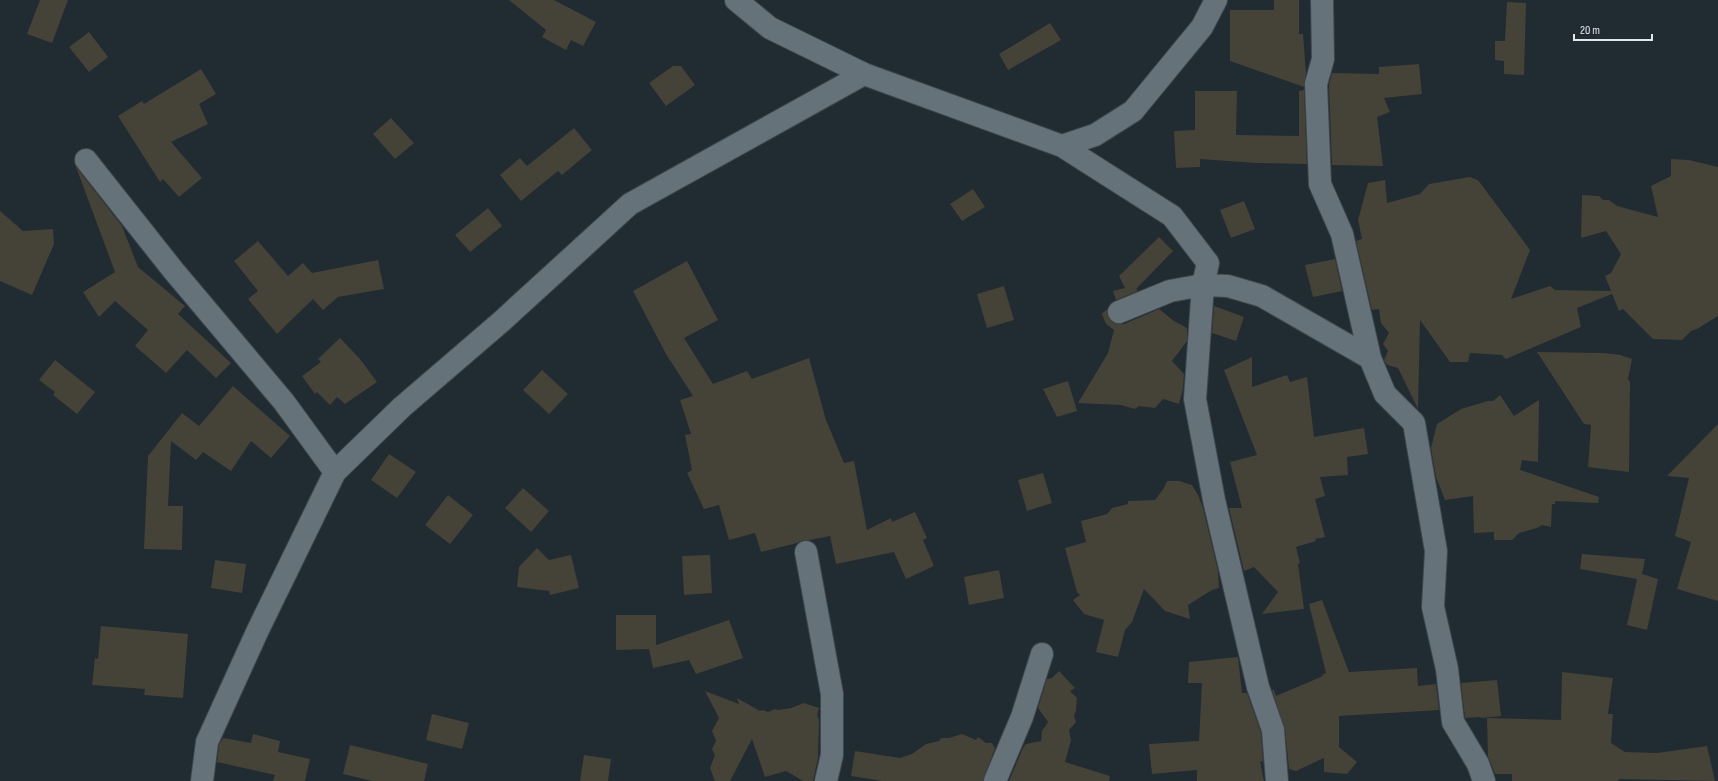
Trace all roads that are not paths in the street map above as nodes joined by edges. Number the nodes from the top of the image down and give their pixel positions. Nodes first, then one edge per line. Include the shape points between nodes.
1 (736, 0) edge
2 (1216, 0) edge
3 (1322, 0) edge
4 (864, 74) junction
5 (1062, 146) junction
6 (86, 160) dead end
7 (1203, 286) junction
8 (1119, 312) dead end
9 (1370, 358) junction
10 (335, 472) junction
11 (806, 552) dead end
12 (1042, 654) dead end
13 (202, 781) edge
14 (826, 781) edge
15 (995, 781) edge
16 (1277, 781) edge
17 (1484, 781) edge

1 - 4 street via 770,28
2 - 5 street via 1202,27 1132,111 1095,134
3 - 9 street via 1322,59 1316,84 1320,184 1342,234
4 - 5 street
4 - 10 street via 630,204 502,321 402,407
5 - 7 street via 1172,216 1208,263
6 - 10 street via 173,270 284,402
7 - 8 street via 1170,291
7 - 9 street via 1228,286 1262,296
7 - 16 street via 1195,399 1214,500 1258,687 1273,730
9 - 17 street via 1385,394 1414,423 1436,551 1433,607 1446,669 1453,722 1478,764
10 - 13 street via 206,742
11 - 14 street via 832,694 832,755
12 - 15 street via 1022,717

